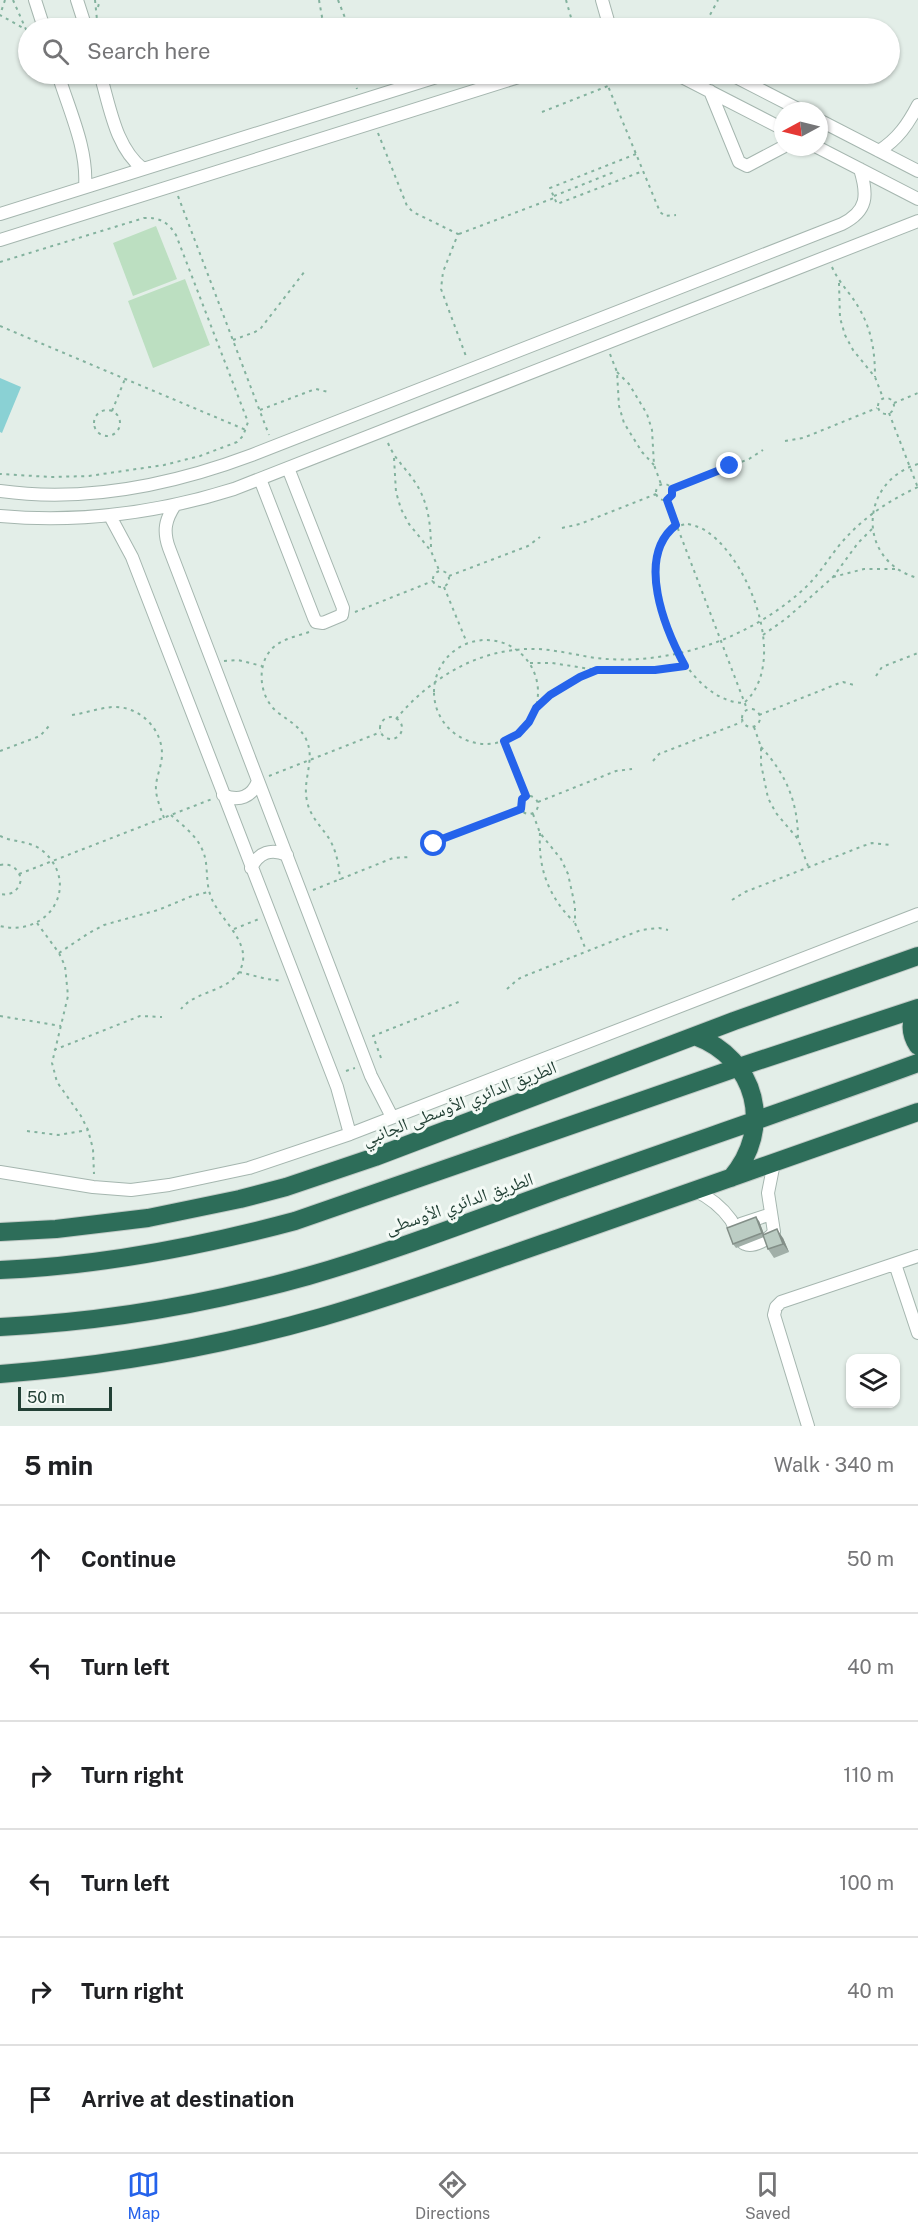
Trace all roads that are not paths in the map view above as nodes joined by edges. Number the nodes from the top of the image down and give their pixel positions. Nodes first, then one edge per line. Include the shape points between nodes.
1 (35, 0) edge
2 (77, 0) edge
3 (602, 0) edge
4 (41, 18) edge
5 (87, 18) edge
6 (607, 18) edge
7 (61, 84) edge
8 (103, 84) edge
9 (413, 84) edge
10 (496, 84) edge
11 (696, 84) edge
12 (749, 84) edge
13 (710, 91) junction
14 (784, 102) edge
15 (918, 105) edge
16 (774, 124) edge
17 (828, 125) edge
18 (879, 151) junction
19 (774, 152) edge
20 (828, 153) edge
21 (142, 169) junction
22 (860, 170) junction
23 (918, 171) edge
24 (85, 187) junction
25 (918, 199) edge
26 (0, 214) edge
27 (918, 220) edge
28 (0, 240) edge
29 (288, 468) junction
30 (260, 479) junction
31 (0, 491) edge
32 (175, 505) junction
33 (0, 516) edge
34 (110, 516) junction
35 (258, 781) junction
36 (223, 795) junction
37 (287, 855) junction
38 (251, 868) junction
39 (918, 914) edge
40 (918, 956) edge
41 (918, 1008) edge
42 (694, 1036) junction
43 (918, 1046) edge
44 (918, 1063) edge
45 (739, 1067) junction
46 (918, 1112) edge
47 (392, 1118) junction
48 (755, 1120) junction
49 (350, 1134) junction
50 (774, 1163) junction
51 (0, 1172) edge
52 (731, 1178) junction
53 (694, 1191) junction
54 (771, 1214) junction
55 (734, 1226) junction
56 (0, 1232) edge
57 (918, 1256) edge
58 (896, 1264) junction
59 (0, 1270) edge
60 (0, 1327) edge
61 (918, 1333) edge
62 (0, 1374) edge
63 (808, 1426) edge

1 - 4 street
2 - 5 street
3 - 6 street
7 - 24 street via 83,152
8 - 21 street via 121,142
9 - 21 street
10 - 28 street
11 - 13 street
12 - 14 street
13 - 16 street
13 - 19 street via 742,165
15 - 18 street via 902,133
17 - 18 street
18 - 23 street
20 - 22 street
21 - 24 street
22 - 25 street
22 - 31 street via 864,198 861,211 853,219 273,447 198,474 138,487 70,493
24 - 26 street
27 - 29 street
29 - 30 street
29 - 30 street via 343,608 342,615 319,624 314,618
30 - 32 street
32 - 34 street
32 - 35 street via 165,526 165,537
33 - 34 street
34 - 36 street via 132,557
35 - 36 street via 249,795 240,799
35 - 37 street
36 - 38 street
37 - 38 street via 270,851 255,860
37 - 47 street via 371,1076
38 - 49 street via 337,1087
39 - 47 street
40 - 42 highway, الطريق الدائري الأوسطى الجانبي
41 - 43 highway via 911,1032
41 - 45 highway, الطريق الدائري الأوسطى
42 - 45 highway via 719,1048
42 - 56 highway, الطريق الدائري الأوسطى الجانبي via 286,1187 148,1218
44 - 48 highway, الطريق الدائري الأوسطى
45 - 48 highway via 753,1098
45 - 59 highway, الطريق الدائري الأوسطى via 295,1221 154,1253
46 - 50 highway
47 - 49 street
48 - 52 highway via 748,1151
48 - 60 highway, الطريق الدائري الأوسطى via 309,1275 164,1309
49 - 51 street via 284,1158 150,1188 93,1187
50 - 52 highway
50 - 54 street via 768,1193
52 - 53 highway
53 - 55 street via 717,1205
53 - 62 highway via 418,1287 271,1331 121,1361
54 - 55 street
54 - 55 street via 772,1235 751,1245 741,1241
57 - 58 street
58 - 61 street
58 - 63 street via 776,1307 774,1315

